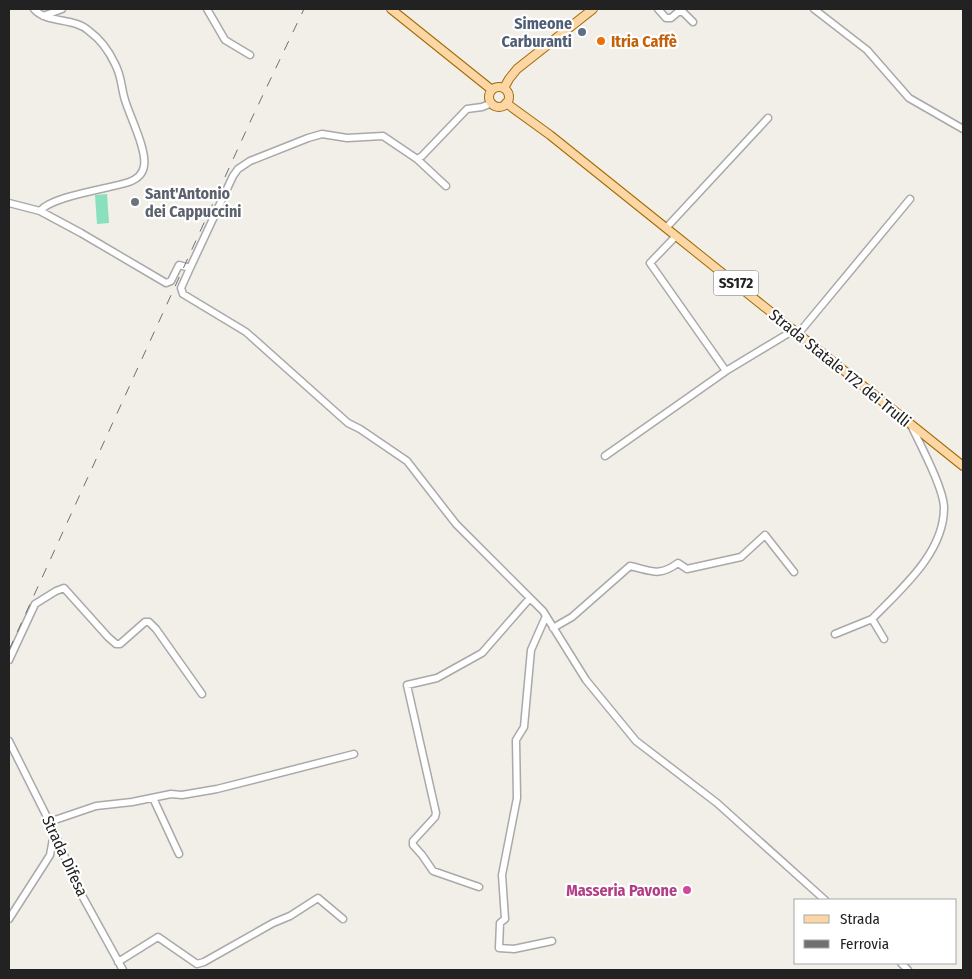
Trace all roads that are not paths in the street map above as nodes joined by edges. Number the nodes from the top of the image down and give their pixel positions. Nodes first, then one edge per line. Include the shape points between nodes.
1 (34, 9) edge
2 (62, 9) edge
3 (207, 9) edge
4 (391, 9) edge
5 (593, 9) edge
6 (658, 9) edge
7 (814, 9) edge
8 (43, 16) junction
9 (693, 22) dead end
10 (250, 55) dead end
11 (504, 88) junction
12 (492, 90) junction
13 (492, 103) junction
14 (506, 103) junction
15 (768, 118) dead end
16 (963, 130) edge
17 (417, 159) junction
18 (446, 186) dead end
19 (910, 199) dead end
20 (9, 202) edge
21 (40, 211) junction
22 (666, 228) junction
23 (676, 236) junction
24 (190, 268) junction
25 (796, 332) junction
26 (726, 371) junction
27 (911, 426) junction
28 (605, 456) dead end
29 (963, 466) edge
30 (794, 572) dead end
31 (530, 598) junction
32 (546, 616) junction
33 (872, 619) junction
34 (553, 628) junction
35 (835, 634) dead end
36 (884, 639) dead end
37 (9, 660) edge
38 (202, 694) dead end
39 (9, 741) edge
40 (354, 754) dead end
41 (153, 798) junction
42 (49, 822) junction
43 (54, 833) junction
44 (62, 850) junction
45 (179, 854) dead end
46 (50, 855) junction
47 (479, 887) dead end
48 (824, 899) edge
49 (9, 919) edge
50 (343, 919) dead end
51 (552, 941) dead end
52 (118, 962) junction
53 (122, 970) edge

1 - 8 street
2 - 8 street
3 - 10 street via 225,40
4 - 12 main road
5 - 11 main road via 517,70
6 - 9 street via 666,18 683,12
7 - 16 street via 867,50 909,98
8 - 21 street via 83,26 105,46 122,80 124,98 145,164 143,171 132,180 53,202
11 - 12 main road
11 - 14 main road via 508,95
12 - 13 main road via 489,95
13 - 14 main road via 500,106
13 - 17 street via 467,109
14 - 22 main road, Strada Statale 172 dei Trulli / SS172
15 - 22 street
17 - 18 street
17 - 24 street via 383,136 347,138 322,134 250,161 233,176
19 - 25 street
20 - 21 street
21 - 24 street via 161,281 171,281 179,265
22 - 23 main road, Strada Statale 172 dei Trulli / SS172
23 - 25 main road, Strada Statale 172 dei Trulli / SS172
23 - 26 street via 650,264
24 - 31 street via 181,288 183,294 246,332 348,423 407,461 456,524
25 - 26 street
25 - 27 main road, Strada Statale 172 dei Trulli / SS172
26 - 28 street
27 - 29 main road, Strada Statale 172 dei Trulli / SS172
27 - 33 street via 936,480 944,507 941,530 924,563
30 - 34 street via 765,536 741,557 687,569 678,563 666,572 630,566 572,617
31 - 32 street
31 - 47 street via 482,653 437,678 407,685 436,813 413,845 433,871
32 - 34 street
32 - 51 street via 531,650 524,727 516,740 517,798 502,875 505,919 500,923 499,948 514,949
33 - 35 street
33 - 36 street
34 - 48 street via 586,680 636,741 717,803
37 - 38 street via 35,604 64,588 116,644 149,622
39 - 42 street, Strada Difesa
40 - 41 street via 217,789
41 - 42 street via 96,806
41 - 45 street
42 - 43 street, Strada Difesa
43 - 44 street, Strada Difesa
43 - 46 street
44 - 46 street
44 - 52 street, Strada Difesa via 79,890
46 - 49 street
50 - 52 street via 318,898 204,962 197,964 158,937
52 - 53 street, Strada Difesa

